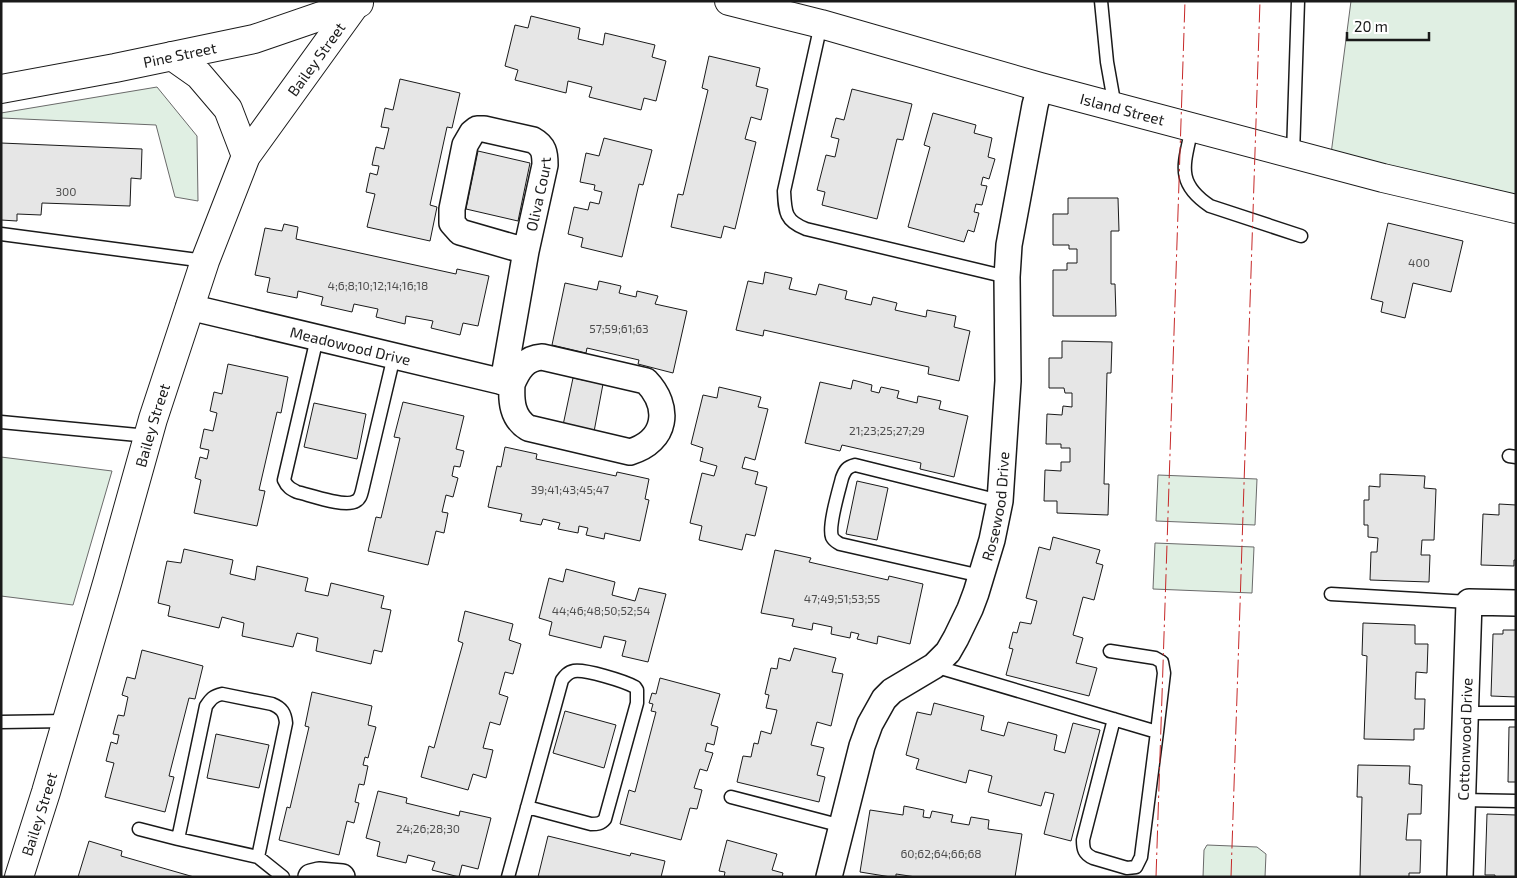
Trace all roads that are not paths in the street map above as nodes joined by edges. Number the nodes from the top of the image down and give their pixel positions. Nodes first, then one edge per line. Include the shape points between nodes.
1 (729, 1) edge
2 (1101, 1) edge
3 (1298, 1) edge
4 (359, 3) edge
5 (821, 24) junction
6 (172, 56) junction
7 (1040, 87) junction
8 (1, 89) edge
9 (1115, 107) junction
10 (1192, 127) junction
11 (1293, 154) junction
12 (246, 156) junction
13 (1516, 209) edge
14 (1, 234) edge
15 (1301, 236) dead end
16 (526, 250) junction
17 (204, 260) junction
18 (1007, 276) junction
19 (189, 307) junction
20 (318, 338) junction
21 (394, 356) junction
22 (508, 383) junction
23 (1, 422) edge
24 (148, 436) junction
25 (1000, 501) junction
26 (981, 576) junction
27 (1331, 594) dead end
28 (1469, 602) junction
29 (1516, 603) edge
30 (1110, 651) dead end
31 (934, 666) junction
32 (1465, 713) junction
33 (1516, 714) edge
34 (1114, 719) junction
35 (67, 721) junction
36 (1, 722) edge
37 (1157, 732) junction
38 (731, 797) dead end
39 (1462, 800) junction
40 (1516, 800) edge
41 (527, 807) junction
42 (842, 826) junction
43 (139, 829) dead end
44 (178, 839) junction
45 (258, 857) junction
46 (19, 877) edge
47 (282, 877) edge
48 (311, 877) edge
49 (342, 877) edge
50 (508, 877) edge
51 (829, 877) edge
52 (1460, 877) edge

1 - 5 street, Island Street
2 - 9 lane
3 - 11 lane
4 - 6 street, Pine Street via 254,39
4 - 12 street, Bailey Street
5 - 7 street, Island Street
5 - 18 lane via 784,191 787,217 806,229
6 - 8 street, Pine Street
6 - 12 street via 199,75 228,109
7 - 9 street, Island Street
7 - 18 street, Rosewood Drive via 1009,245
9 - 10 street, Island Street
10 - 11 street, Island Street
10 - 15 lane via 1184,175 1198,198 1210,206
11 - 13 street, Island Street
12 - 17 street, Bailey Street
14 - 17 lane
16 - 16 street, Oliva Court via 545,165 544,149 533,140 477,130 465,146 452,222 460,232
16 - 22 street, Oliva Court
17 - 19 street, Bailey Street
18 - 25 street, Rosewood Drive via 1008,381
19 - 20 street, Meadowood Drive
19 - 24 street, Bailey Street
20 - 21 street, Meadowood Drive
20 - 21 lane via 284,480 291,490 332,500 354,503 360,498
21 - 22 street, Meadowood Drive
22 - 22 street via 530,359 542,357 646,380 658,400 662,412 661,425 650,443 630,452 528,428 517,418
23 - 24 lane
24 - 35 street, Bailey Street
25 - 26 street, Rosewood Drive
25 - 26 lane via 855,465 844,471 842,478 830,528 836,542
26 - 31 street, Rosewood Drive via 956,638
27 - 28 lane
28 - 29 street
28 - 32 street, Cottonwood Drive
30 - 37 lane via 1162,662 1164,673
31 - 34 lane
31 - 42 street, Rosewood Drive via 892,692 877,710 862,746
32 - 33 lane
32 - 39 street, Cottonwood Drive
34 - 37 lane
34 - 37 lane via 1083,847 1088,856 1127,868 1136,867 1142,857
35 - 36 lane
35 - 46 street, Bailey Street
38 - 42 lane
39 - 40 lane
39 - 52 street, Cottonwood Drive
41 - 41 lane via 566,675 576,670 584,671 635,687 637,703 602,823 591,824
41 - 50 lane
42 - 51 street, Rosewood Drive
43 - 44 lane
44 - 45 lane
44 - 45 lane via 210,699 222,694 272,704 283,711 286,724
45 - 47 lane
48 - 49 street

